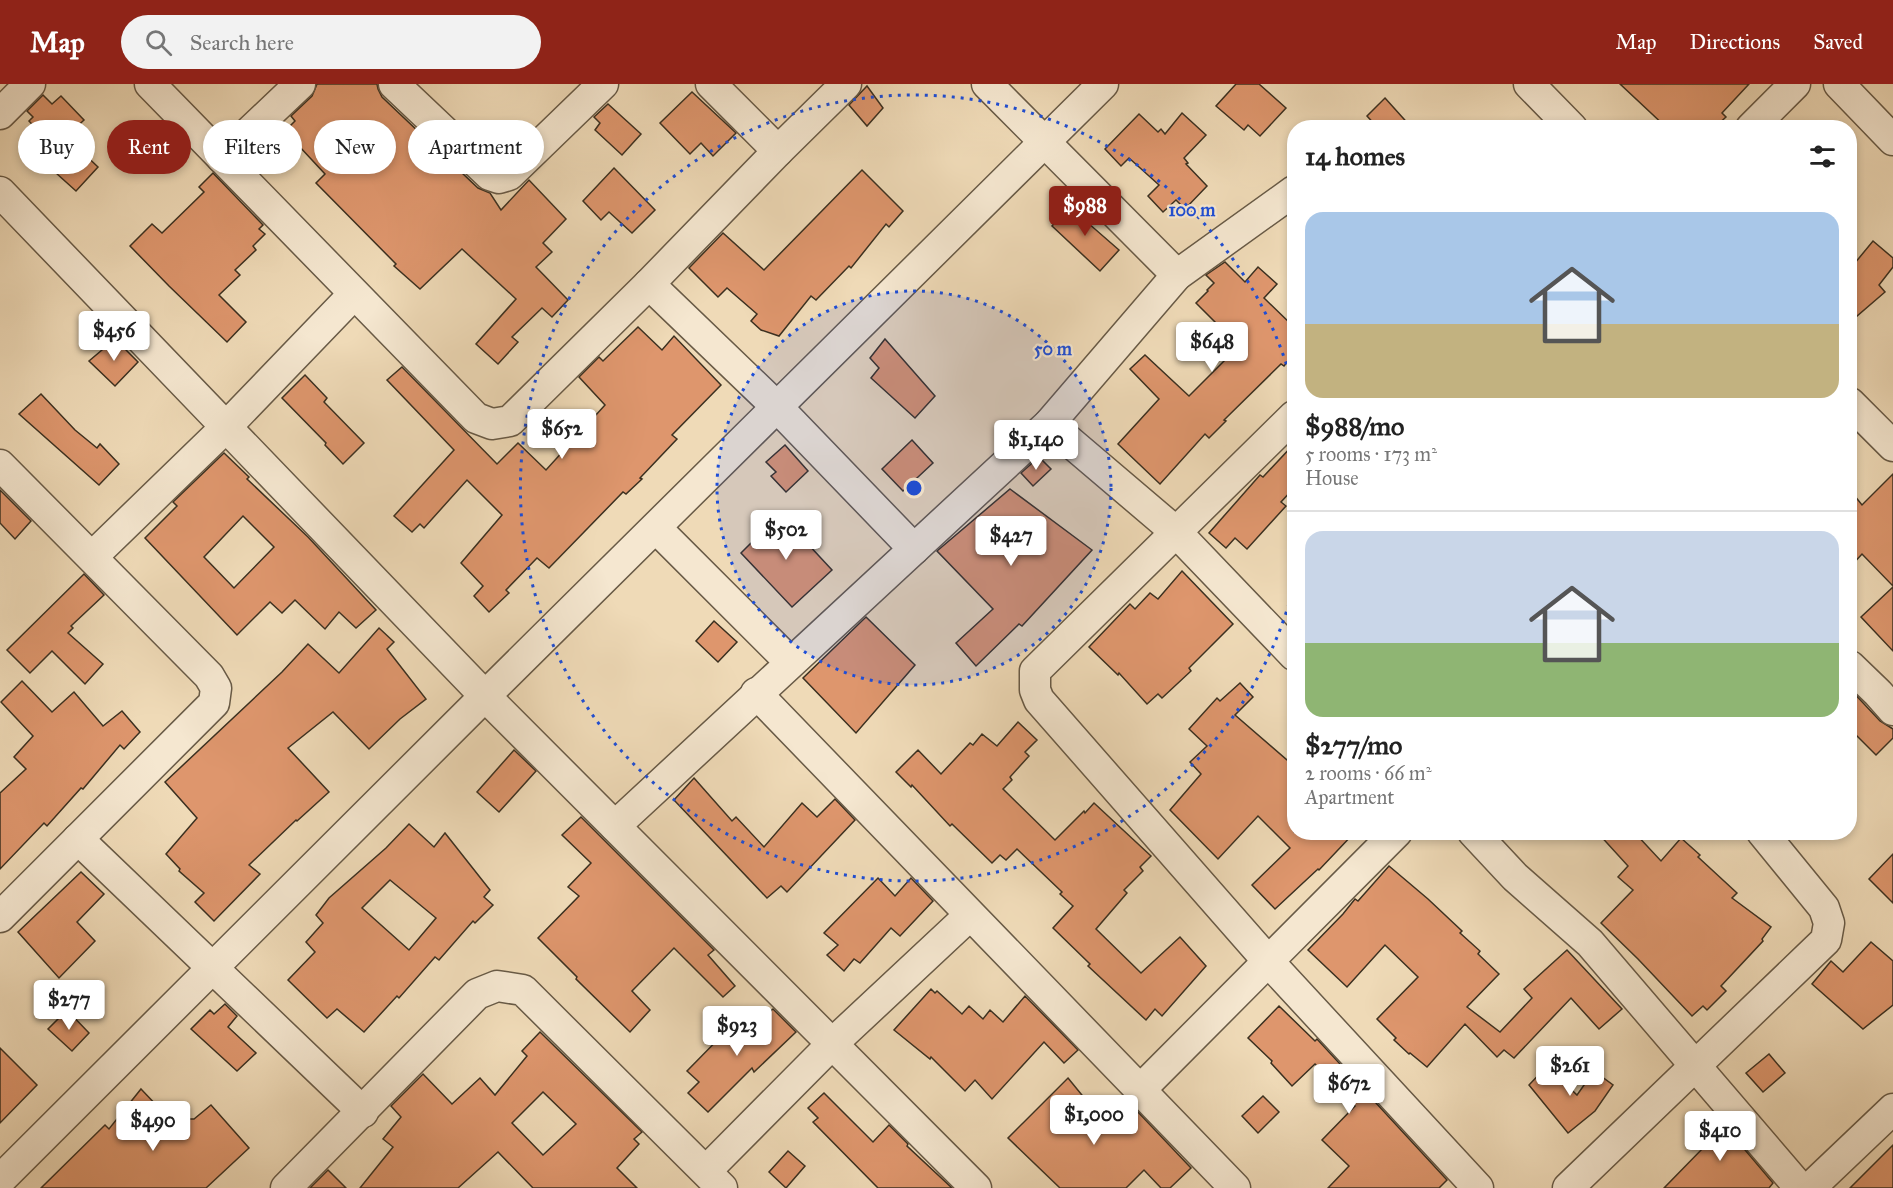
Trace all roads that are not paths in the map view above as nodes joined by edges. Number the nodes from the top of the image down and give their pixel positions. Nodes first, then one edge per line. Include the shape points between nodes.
1 (30, 84) edge
2 (150, 84) edge
3 (300, 84) edge
4 (394, 84) edge
5 (603, 84) edge
6 (711, 84) edge
7 (846, 84) edge
8 (987, 84) edge
9 (1103, 84) edge
10 (1530, 84) edge
11 (1795, 84) edge
12 (1839, 84) edge
13 (0, 114) edge
14 (262, 120) edge
15 (1564, 120) edge
16 (1759, 120) edge
17 (203, 138) edge
18 (1045, 140) junction
19 (1893, 140) edge
20 (778, 151) junction
21 (238, 174) edge
22 (0, 192) edge
23 (1287, 196) edge
24 (1177, 275) junction
25 (650, 284) junction
26 (354, 294) junction
27 (778, 408) junction
28 (1857, 410) edge
29 (1287, 423) edge
30 (1049, 424) junction
31 (226, 427) junction
32 (1893, 447) edge
33 (0, 465) edge
34 (656, 528) junction
35 (1176, 532) junction
36 (914, 549) junction
37 (92, 557) junction
38 (1287, 648) edge
39 (790, 662) junction
40 (1857, 671) edge
41 (756, 693) junction
42 (1888, 694) edge
43 (485, 696) junction
44 (615, 826) junction
45 (78, 839) junction
46 (1389, 840) edge
47 (1480, 840) edge
48 (1769, 840) edge
49 (970, 915) junction
50 (0, 917) edge
51 (1268, 962) junction
52 (212, 968) junction
53 (833, 1043) junction
54 (1694, 1065) junction
55 (1140, 1090) junction
56 (1893, 1109) edge
57 (363, 1112) junction
58 (0, 1180) edge
59 (714, 1180) edge
60 (286, 1188) edge
61 (976, 1188) edge
62 (1235, 1188) edge
63 (1478, 1188) edge
64 (1568, 1188) edge
65 (1800, 1188) edge
66 (1810, 1188) edge

1 - 13 street
2 - 17 street
3 - 14 street
4 - 5 street via 490,175 499,178 509,176
6 - 20 street
7 - 20 street
8 - 18 street
9 - 18 street
10 - 15 street
11 - 16 street
12 - 19 street
18 - 24 street
18 - 27 street
20 - 25 street
21 - 26 street
22 - 31 street
23 - 24 street
24 - 30 street
25 - 26 street via 510,421 492,424 476,418
25 - 27 street
26 - 31 street
27 - 34 street
27 - 36 street
28 - 32 street
29 - 35 street
30 - 35 street
30 - 36 street
31 - 37 street
31 - 43 street
33 - 37 street
34 - 39 street
34 - 43 street
35 - 38 street
35 - 51 street via 1035,670 1035,690
36 - 39 street
37 - 45 street via 209,676 216,688 214,704
39 - 41 street
40 - 42 street
41 - 44 street
41 - 49 street
43 - 44 street
43 - 52 street
44 - 53 street
45 - 50 street
45 - 52 street
46 - 51 street
47 - 54 street via 1515,877 1590,943
48 - 54 street via 1824,908 1829,923 1826,940
49 - 53 street
49 - 55 street
51 - 55 street
51 - 63 street
52 - 57 street
52 - 58 street
53 - 59 street
53 - 61 street
54 - 64 street
54 - 65 street
55 - 62 street
56 - 66 street
57 - 59 street via 477,994 497,986 524,990
57 - 60 street

